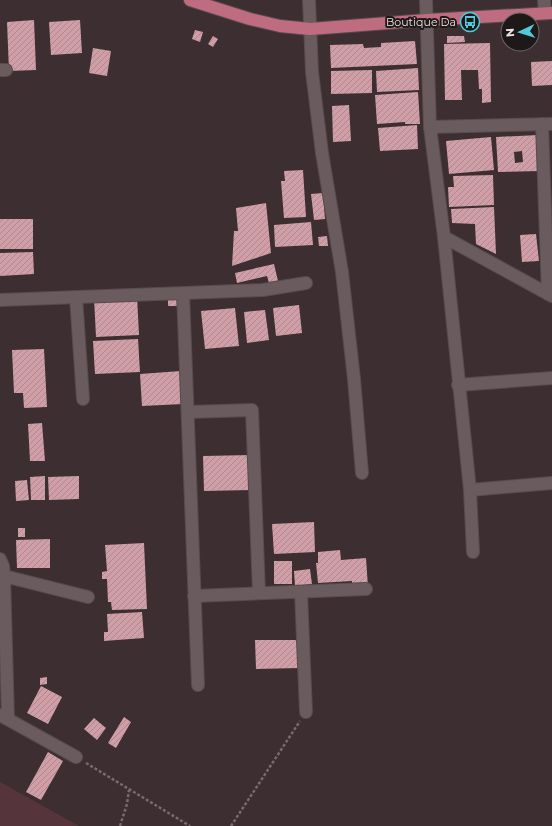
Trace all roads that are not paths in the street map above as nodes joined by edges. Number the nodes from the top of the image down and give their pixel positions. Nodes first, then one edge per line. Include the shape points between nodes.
1 (190, 0) edge
2 (309, 0) edge
3 (426, 0) edge
4 (544, 0) edge
5 (548, 13) edge
6 (427, 20) junction
7 (310, 29) junction
8 (547, 124) edge
9 (430, 127) junction
10 (444, 237) junction
11 (306, 283) dead end
12 (183, 293) junction
13 (550, 295) edge
14 (76, 297) junction
15 (0, 300) edge
16 (552, 378) edge
17 (458, 385) junction
18 (83, 400) dead end
19 (188, 412) junction
20 (362, 473) dead end
21 (552, 483) edge
22 (470, 490) junction
23 (473, 552) dead end
24 (0, 559) edge
25 (4, 576) junction
26 (366, 589) dead end
27 (301, 592) junction
28 (259, 593) junction
29 (194, 596) junction
30 (88, 597) dead end
31 (198, 684) dead end
32 (306, 712) road end
33 (4, 717) edge
34 (76, 757) road end

1 - 7 main road via 250,19
2 - 7 street
3 - 6 street
4 - 5 street
5 - 6 main road
6 - 7 main road
6 - 9 street
7 - 20 street via 312,72 322,153 342,272
8 - 9 street
8 - 13 street
9 - 10 street
10 - 13 street
10 - 17 street
11 - 12 street via 263,290
12 - 14 street
12 - 19 street
14 - 15 street
14 - 18 street
16 - 17 street
17 - 22 street
19 - 28 street via 252,410
19 - 29 street
21 - 22 street
22 - 23 street
24 - 25 street
25 - 30 street
25 - 33 street
26 - 27 street
27 - 28 street
27 - 32 street
28 - 29 street
29 - 31 street
33 - 34 street

